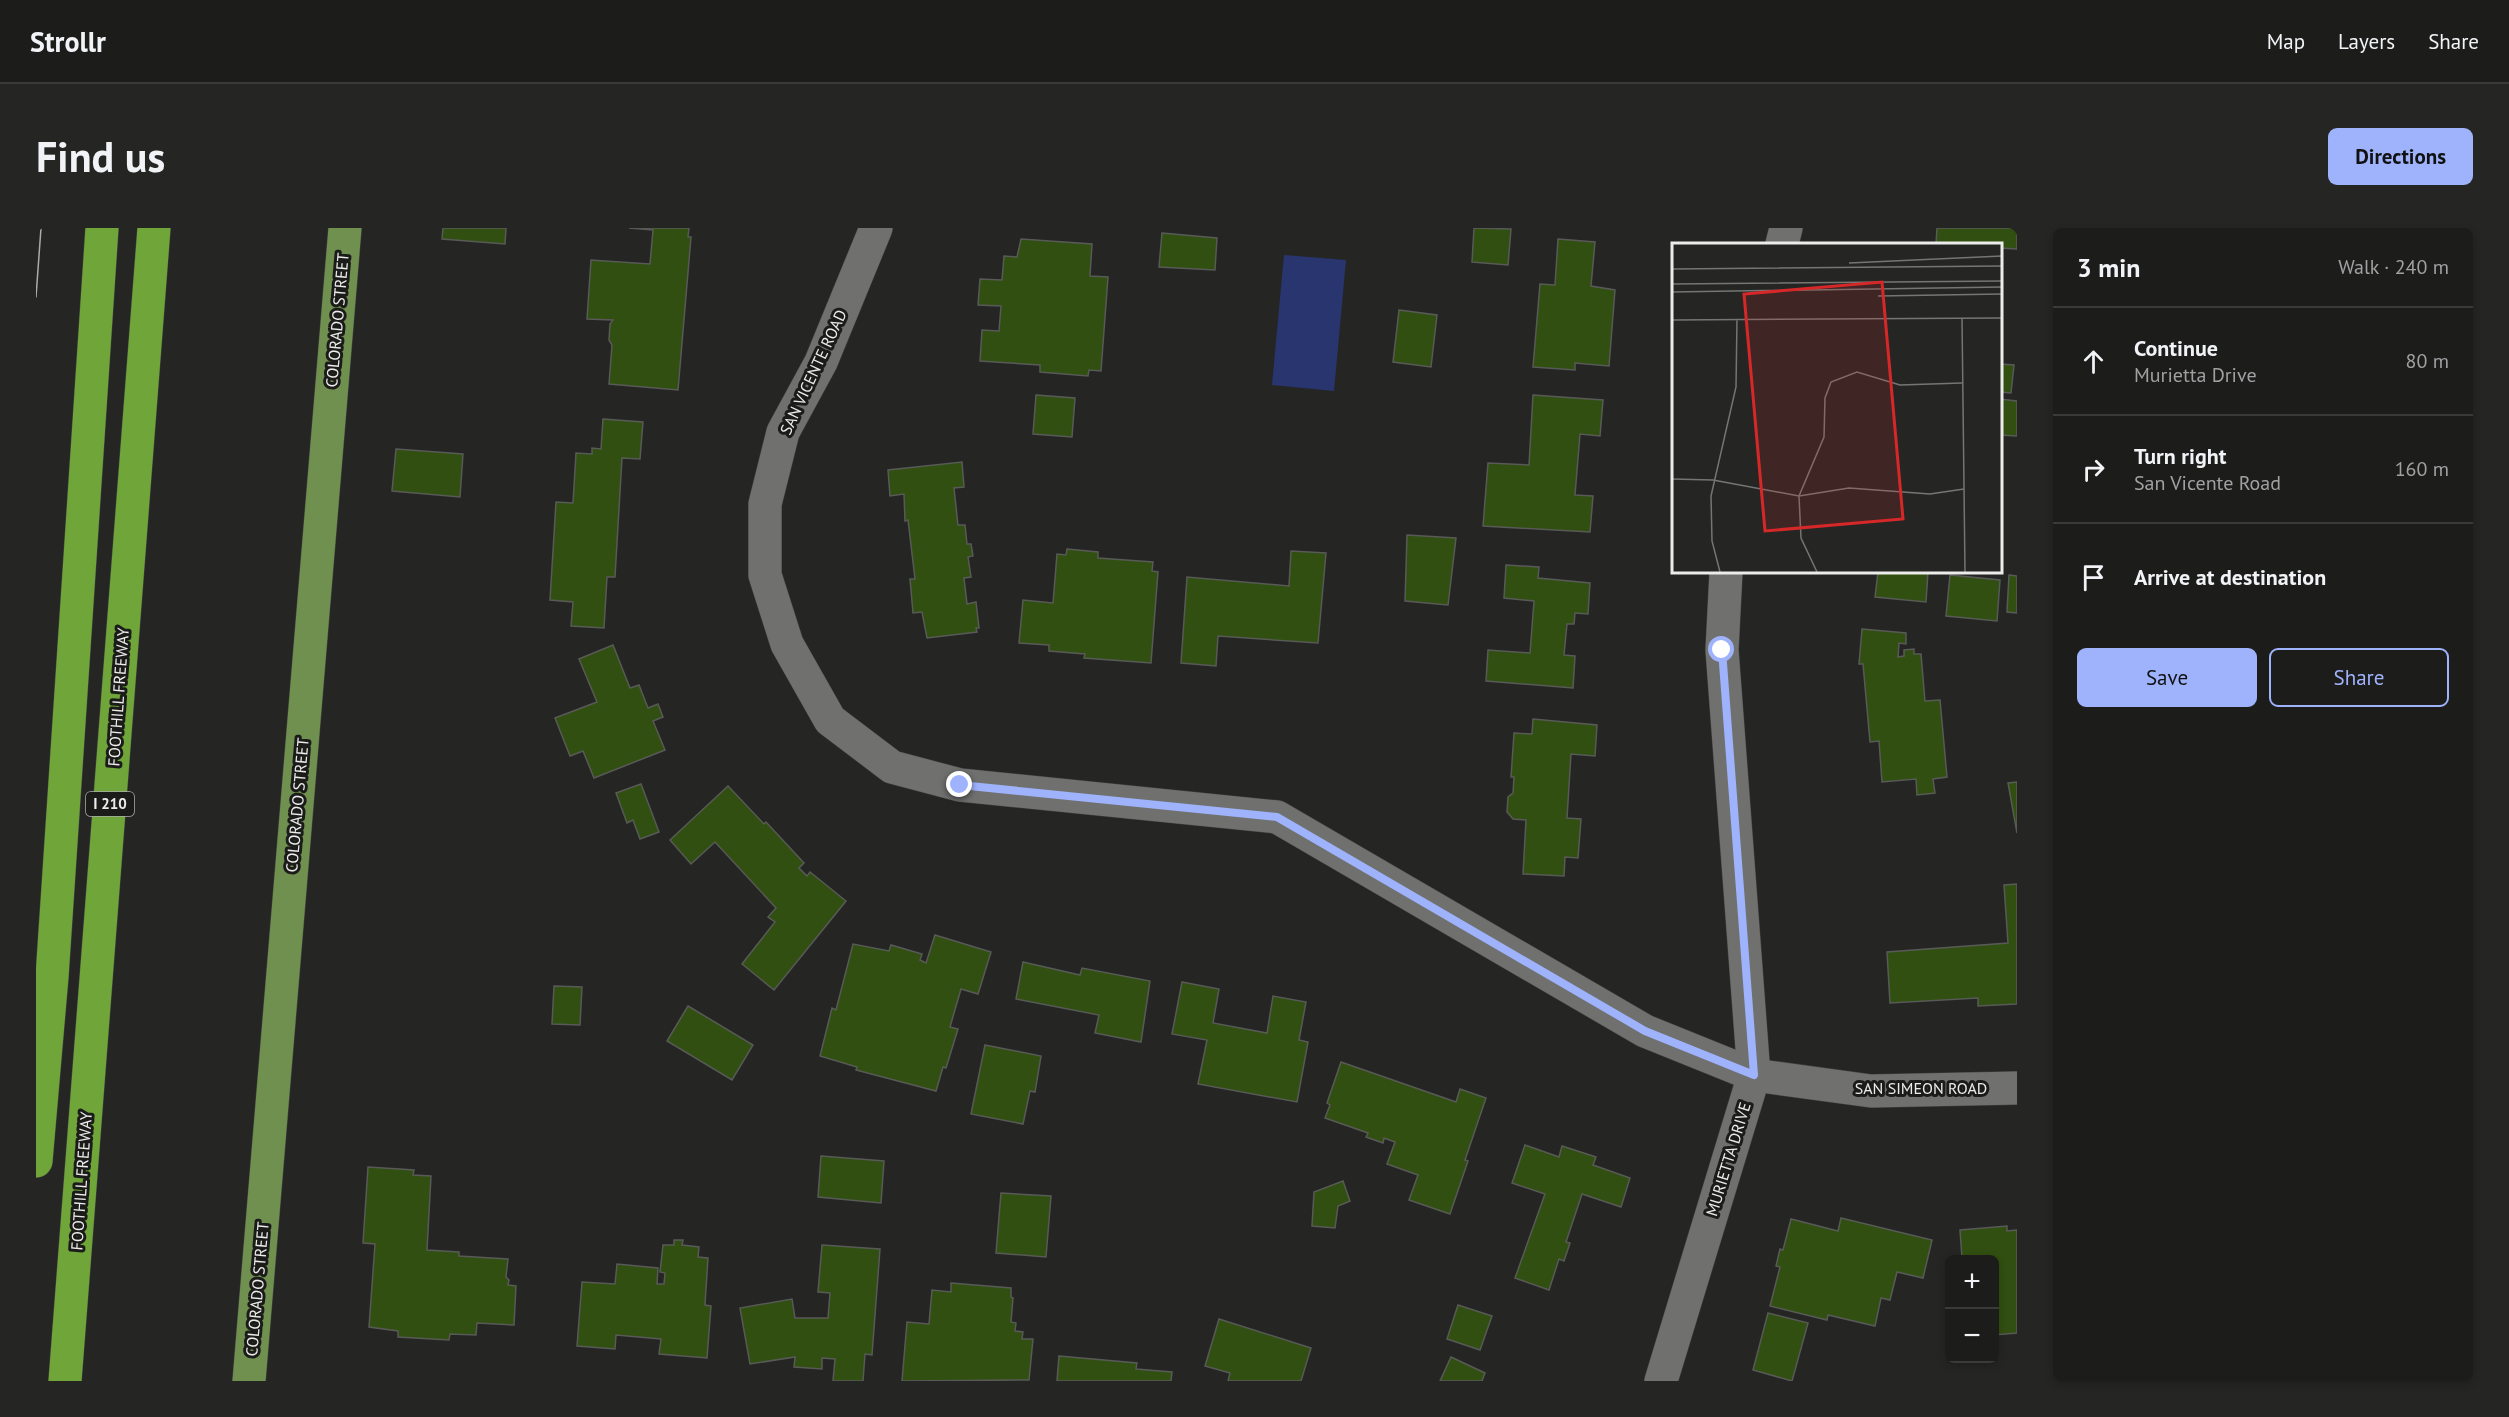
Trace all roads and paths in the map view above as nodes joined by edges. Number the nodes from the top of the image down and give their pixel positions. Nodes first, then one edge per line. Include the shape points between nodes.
1 (102, 228) edge
2 (154, 228) edge
3 (345, 228) edge
4 (876, 228) edge
5 (1786, 228) edge
6 (1782, 243) edge
7 (1726, 573) edge
8 (1754, 1075) junction
9 (2017, 1088) edge
10 (36, 1161) edge
11 (65, 1381) edge
12 (249, 1381) edge
13 (1661, 1381) edge

1 - 10 highway
2 - 11 highway, FOOTHILL FREEWAY / I 210
3 - 12 main road, COLORADO STREET
4 - 8 street, SAN VICENTE ROAD via 821,362 783,432 765,504 765,575 788,644 830,720 892,767 960,785 1277,817 1645,1031
5 - 6 street
7 - 8 street, MURIETTA DRIVE via 1722,650
8 - 9 street, SAN SIMEON ROAD via 1871,1091
8 - 13 street, MURIETTA DRIVE

